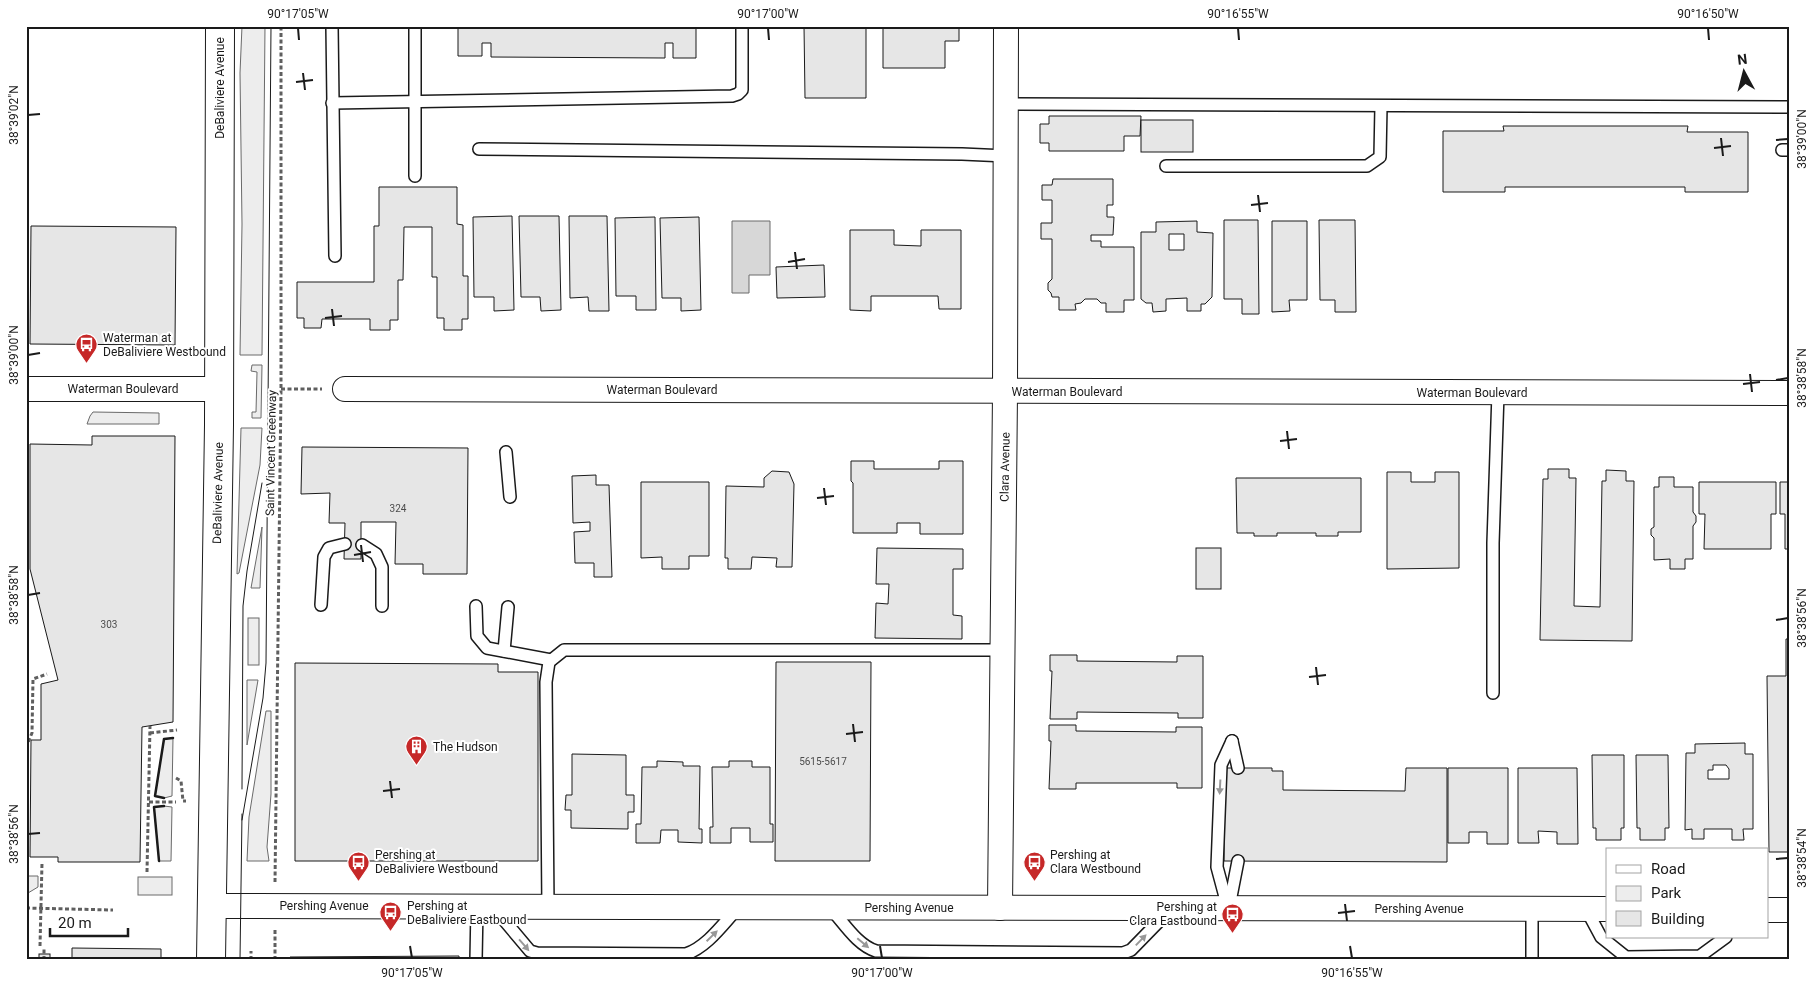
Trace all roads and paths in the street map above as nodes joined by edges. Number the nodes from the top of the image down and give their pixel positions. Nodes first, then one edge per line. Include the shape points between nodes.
1 (220, 26) edge
2 (282, 26) edge
3 (332, 26) edge
4 (414, 26) edge
5 (742, 26) edge
6 (1006, 26) edge
7 (415, 101) junction
8 (332, 103) junction
9 (1006, 104) junction
10 (1381, 106) junction
11 (1790, 107) edge
12 (478, 149) dead end
13 (1006, 156) junction
14 (1166, 166) dead end
15 (415, 176) dead end
16 (334, 256) dead end
17 (26, 389) edge
18 (220, 389) junction
19 (345, 389) joint
20 (281, 390) junction
21 (1005, 392) junction
22 (1498, 393) junction
23 (1790, 393) edge
24 (506, 452) dead end
25 (510, 497) dead end
26 (345, 544) dead end
27 (362, 545) dead end
28 (321, 605) dead end
29 (382, 606) dead end
30 (476, 606) dead end
31 (508, 607) dead end
32 (1003, 650) junction
33 (504, 651) junction
34 (551, 660) junction
35 (47, 674) dead end
36 (1493, 693) dead end
37 (150, 726) dead end
38 (177, 730) dead end
39 (150, 733) junction
40 (1238, 768) dead end
41 (176, 778) dead end
42 (182, 791) dead end
43 (149, 802) junction
44 (176, 802) dead end
45 (26, 813) edge
46 (1238, 861) dead end
47 (42, 863) dead end
48 (147, 872) dead end
49 (276, 880) dead end
50 (211, 906) junction
51 (485, 907) junction
52 (548, 907) junction
53 (738, 907) junction
54 (26, 908) edge
55 (830, 908) junction
56 (1000, 908) junction
57 (1172, 908) junction
58 (1228, 908) junction
59 (41, 909) junction
60 (1532, 909) junction
61 (1597, 909) edge
62 (113, 910) dead end
63 (1768, 910) edge
64 (1790, 910) edge
65 (275, 930) dead end
66 (1725, 938) edge
67 (251, 951) dead end
68 (44, 960) edge
69 (211, 960) edge
70 (251, 960) edge
71 (275, 960) edge
72 (476, 960) edge
73 (1532, 960) edge

1 - 18 main road, DeBaliviere Avenue
2 - 20 path, Saint Vincent Greenway
3 - 8 lane
4 - 7 lane
5 - 7 lane via 742,90 732,96
6 - 9 street, Clara Avenue
7 - 8 lane
7 - 15 lane
8 - 16 lane
9 - 10 lane
9 - 13 street, Clara Avenue
10 - 11 lane
10 - 14 lane via 1380,157 1367,166
12 - 13 lane
13 - 21 street, Clara Avenue
17 - 18 street, Waterman Boulevard
18 - 50 main road, DeBaliviere Avenue
19 - 20 path
19 - 21 street, Waterman Boulevard
20 - 49 path, Saint Vincent Greenway
21 - 22 street, Waterman Boulevard
21 - 32 street, Clara Avenue
22 - 23 street, Waterman Boulevard
22 - 36 lane
24 - 25 lane
26 - 28 lane via 330,548 324,557
27 - 29 lane via 376,554 382,567
30 - 33 lane via 477,636 486,648
31 - 33 lane
32 - 34 lane via 564,650
32 - 56 street, Clara Avenue
33 - 34 lane
34 - 52 lane via 546,682
35 - 45 path via 33,679
37 - 39 path
38 - 39 path
39 - 43 path
40 -> 58 lane via 1232,741 1221,766 1217,867
41 - 42 path via 181,781
43 - 44 path
43 - 48 path
46 - 58 lane
47 - 59 path
50 - 51 street, Pershing Avenue
50 - 69 main road, DeBaliviere Avenue
51 - 52 street, Pershing Avenue
51 -> 53 lane via 537,954 686,954 695,951 714,934
51 - 72 lane
52 - 53 street, Pershing Avenue
53 - 55 street, Pershing Avenue
54 - 59 path
55 - 56 street, Pershing Avenue
55 -> 57 lane via 853,934 876,951 1113,953 1131,950
56 - 57 street, Pershing Avenue
57 - 58 street, Pershing Avenue
58 - 60 street, Pershing Avenue
59 - 62 path
59 - 68 path
60 - 61 street, Pershing Avenue
60 - 73 lane
61 - 66 lane via 1600,937 1626,956 1700,956
63 - 64 street
65 - 71 path
67 - 70 path

